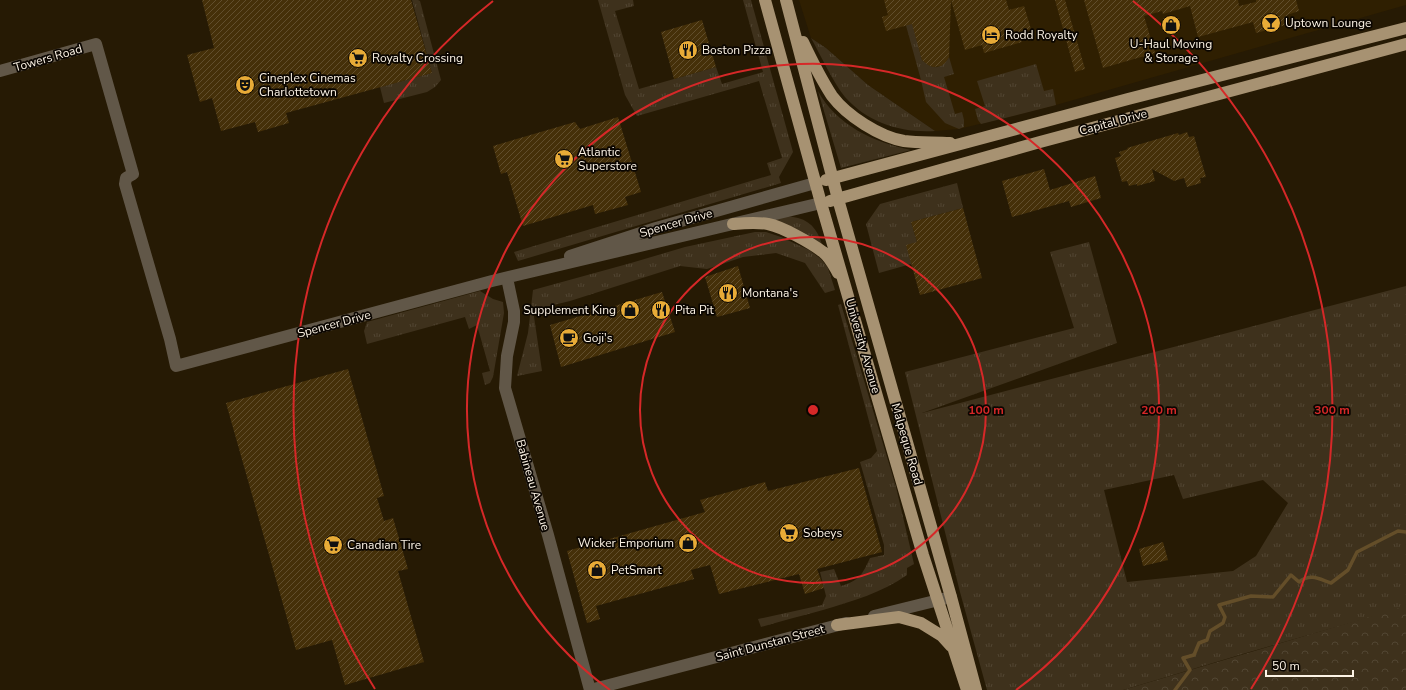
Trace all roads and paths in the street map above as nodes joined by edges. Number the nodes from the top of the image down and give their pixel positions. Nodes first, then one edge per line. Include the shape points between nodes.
1 (765, 0) edge
2 (786, 0) edge
3 (792, 22) junction
4 (1406, 28) edge
5 (1406, 44) edge
6 (0, 71) edge
7 (961, 144) junction
8 (832, 179) junction
9 (815, 183) junction
10 (838, 199) junction
11 (821, 203) junction
12 (733, 224) junction
13 (522, 274) junction
14 (507, 278) junction
15 (855, 319) junction
16 (176, 366) joint
17 (951, 597) junction
18 (938, 600) junction
19 (837, 625) junction
20 (953, 649) junction
21 (590, 690) edge
22 (967, 690) edge
23 (976, 690) edge

1 - 9 main road, University Avenue
2 - 3 main road
3 - 7 main road via 820,78 833,98 850,114 874,130 893,138
3 - 8 main road
4 - 7 main road, Capital Drive
5 - 10 main road, Capital Drive
6 - 16 street, Towers Road via 96,44 133,174 126,178 125,184
7 - 8 main road, Capital Drive
8 - 9 main road, Spencer Drive
8 - 10 main road
9 - 11 main road, University Avenue
9 - 13 street, Spencer Drive via 656,228
10 - 11 main road, Capital Drive
10 - 17 main road, Malpeque Road
11 - 12 street, Spencer Drive
11 - 15 main road, University Avenue
12 - 13 street, Spencer Drive
12 - 15 main road via 768,224 787,231 824,253 841,279
13 - 14 street, Spencer Drive
14 - 16 street, Spencer Drive
14 - 21 street, Babineau Avenue via 514,322 507,356 505,388
15 - 18 main road, University Avenue
17 - 18 street, Saint Dunstan Street
17 - 23 main road, Malpeque Road
18 - 19 street, Saint Dunstan Street
18 - 20 main road, University Avenue
19 - 20 main road via 899,617 921,623 942,636
19 - 21 street, Saint Dunstan Street
20 - 22 main road, University Avenue

